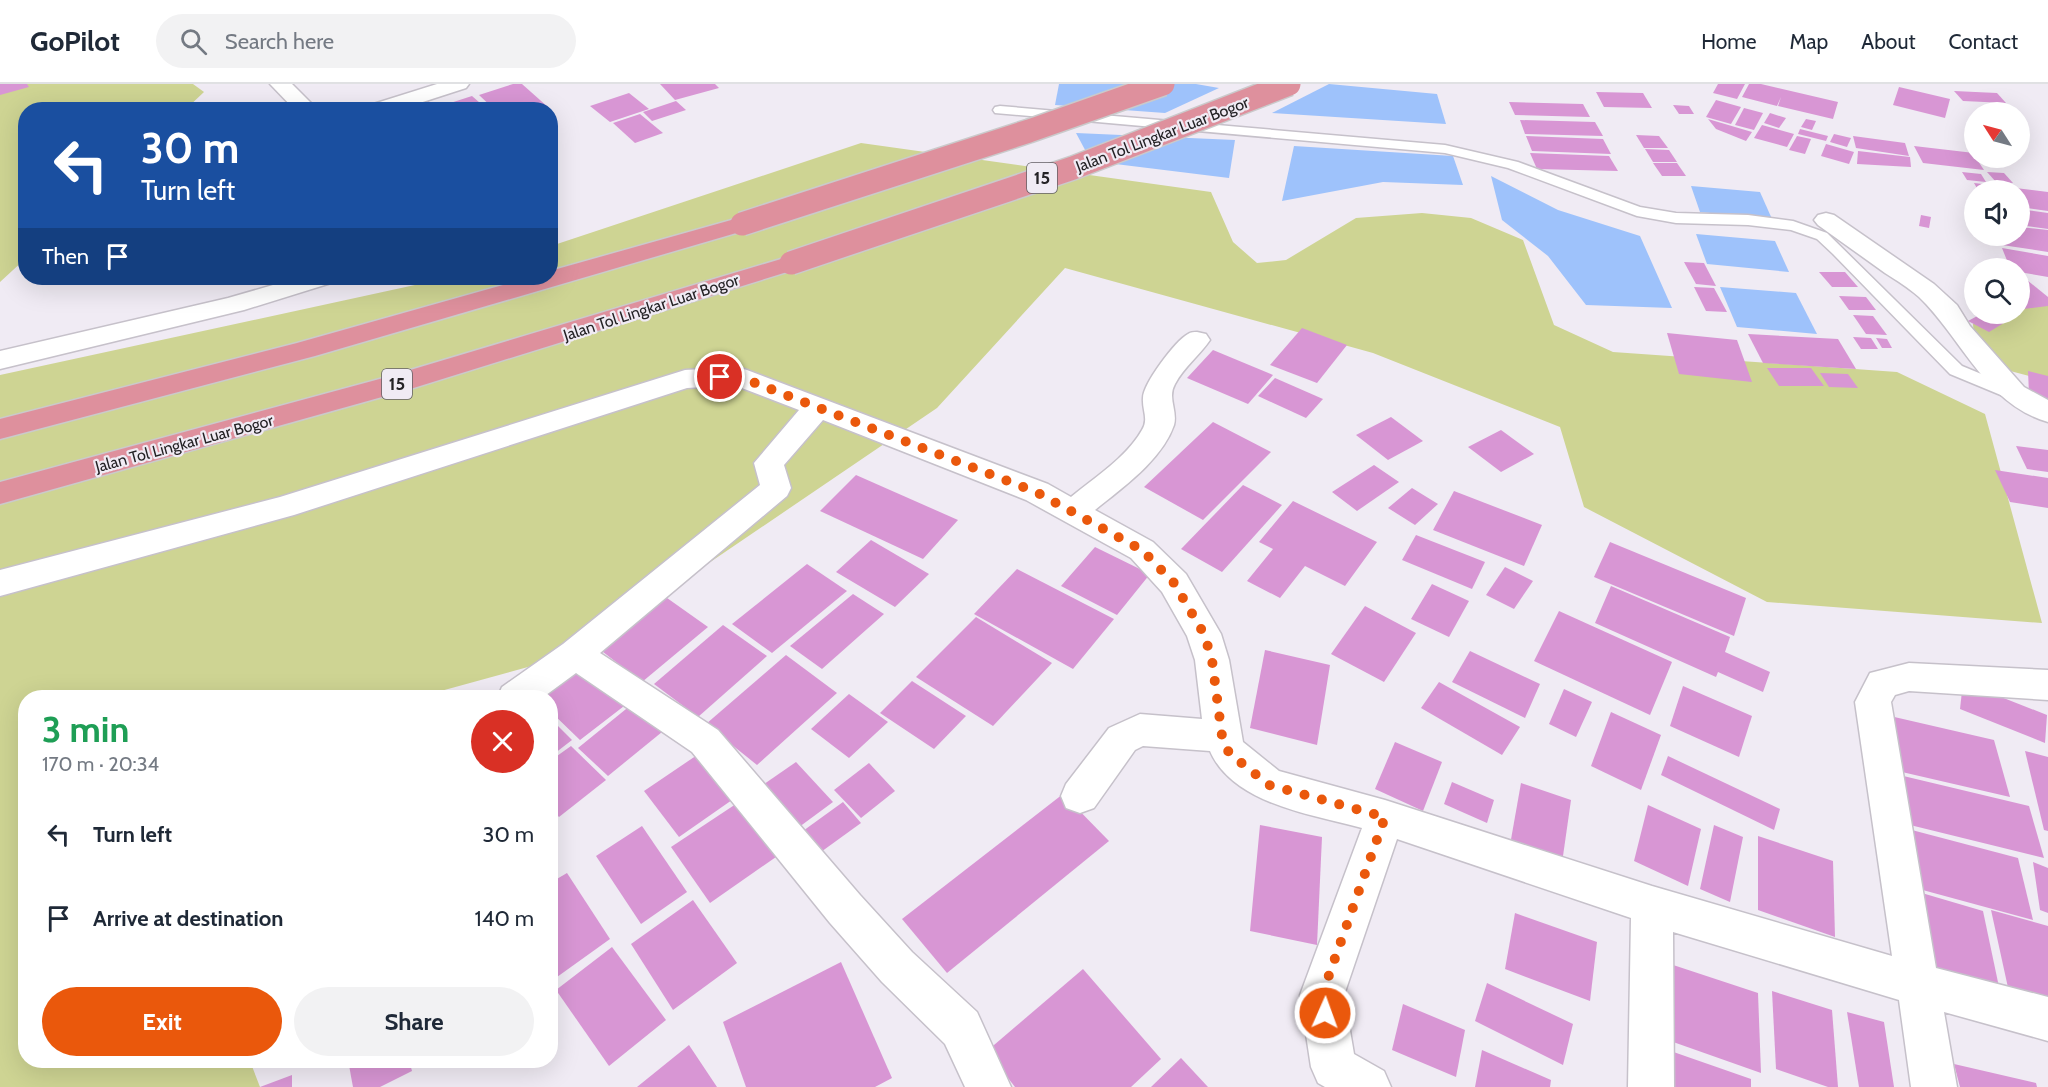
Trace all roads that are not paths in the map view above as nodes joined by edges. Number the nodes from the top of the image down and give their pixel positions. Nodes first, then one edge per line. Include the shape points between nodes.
1 (280, 84) edge
2 (459, 84) edge
3 (1164, 84) edge
4 (1289, 84) edge
5 (299, 102) edge
6 (400, 102) edge
7 (1000, 110) dead end
8 (1826, 220) dead end
9 (558, 277) edge
10 (299, 285) edge
11 (530, 285) edge
12 (1197, 340) dead end
13 (0, 360) edge
14 (2014, 394) junction
15 (819, 407) junction
16 (2048, 412) edge
17 (0, 429) edge
18 (0, 493) edge
19 (1072, 512) junction
20 (0, 583) edge
21 (575, 654) junction
22 (2048, 685) edge
23 (525, 690) edge
24 (1222, 736) junction
25 (1080, 796) dead end
26 (1385, 817) junction
27 (1652, 906) junction
28 (1916, 984) junction
29 (2048, 1019) edge
30 (988, 1087) edge
31 (1368, 1087) edge
32 (1651, 1087) edge
33 (1934, 1087) edge

1 - 5 street
2 - 6 street
3 - 9 highway, bridge via 742,224
4 - 18 highway, Jalan Tol Lingkar Luar Bogor / 15, bridge via 1073,168 577,332
7 - 14 lane via 1445,149 1514,165 1637,211 1676,218 1794,226 1822,236 1839,251 1956,370
8 - 14 street via 1925,289 1948,310 1959,330
10 - 13 street
11 - 17 highway, bridge via 305,350
12 - 19 street via 1158,387 1161,422 1154,435
14 - 16 street
15 - 19 street via 1036,492
15 - 20 street via 737,376 685,379 283,507
15 - 21 street via 769,464 776,488
19 - 24 street via 1142,550 1174,583 1204,634 1212,660
21 - 23 street
21 - 30 street via 705,741 845,909 897,967 961,1028
22 - 28 street via 1909,677 1883,683 1877,692 1873,702
24 - 25 street via 1140,730 1122,740
24 - 26 street via 1229,753 1269,785
26 - 27 street
26 - 31 street via 1322,995 1334,1067
27 - 28 street
27 - 32 street
28 - 29 street
28 - 33 street

